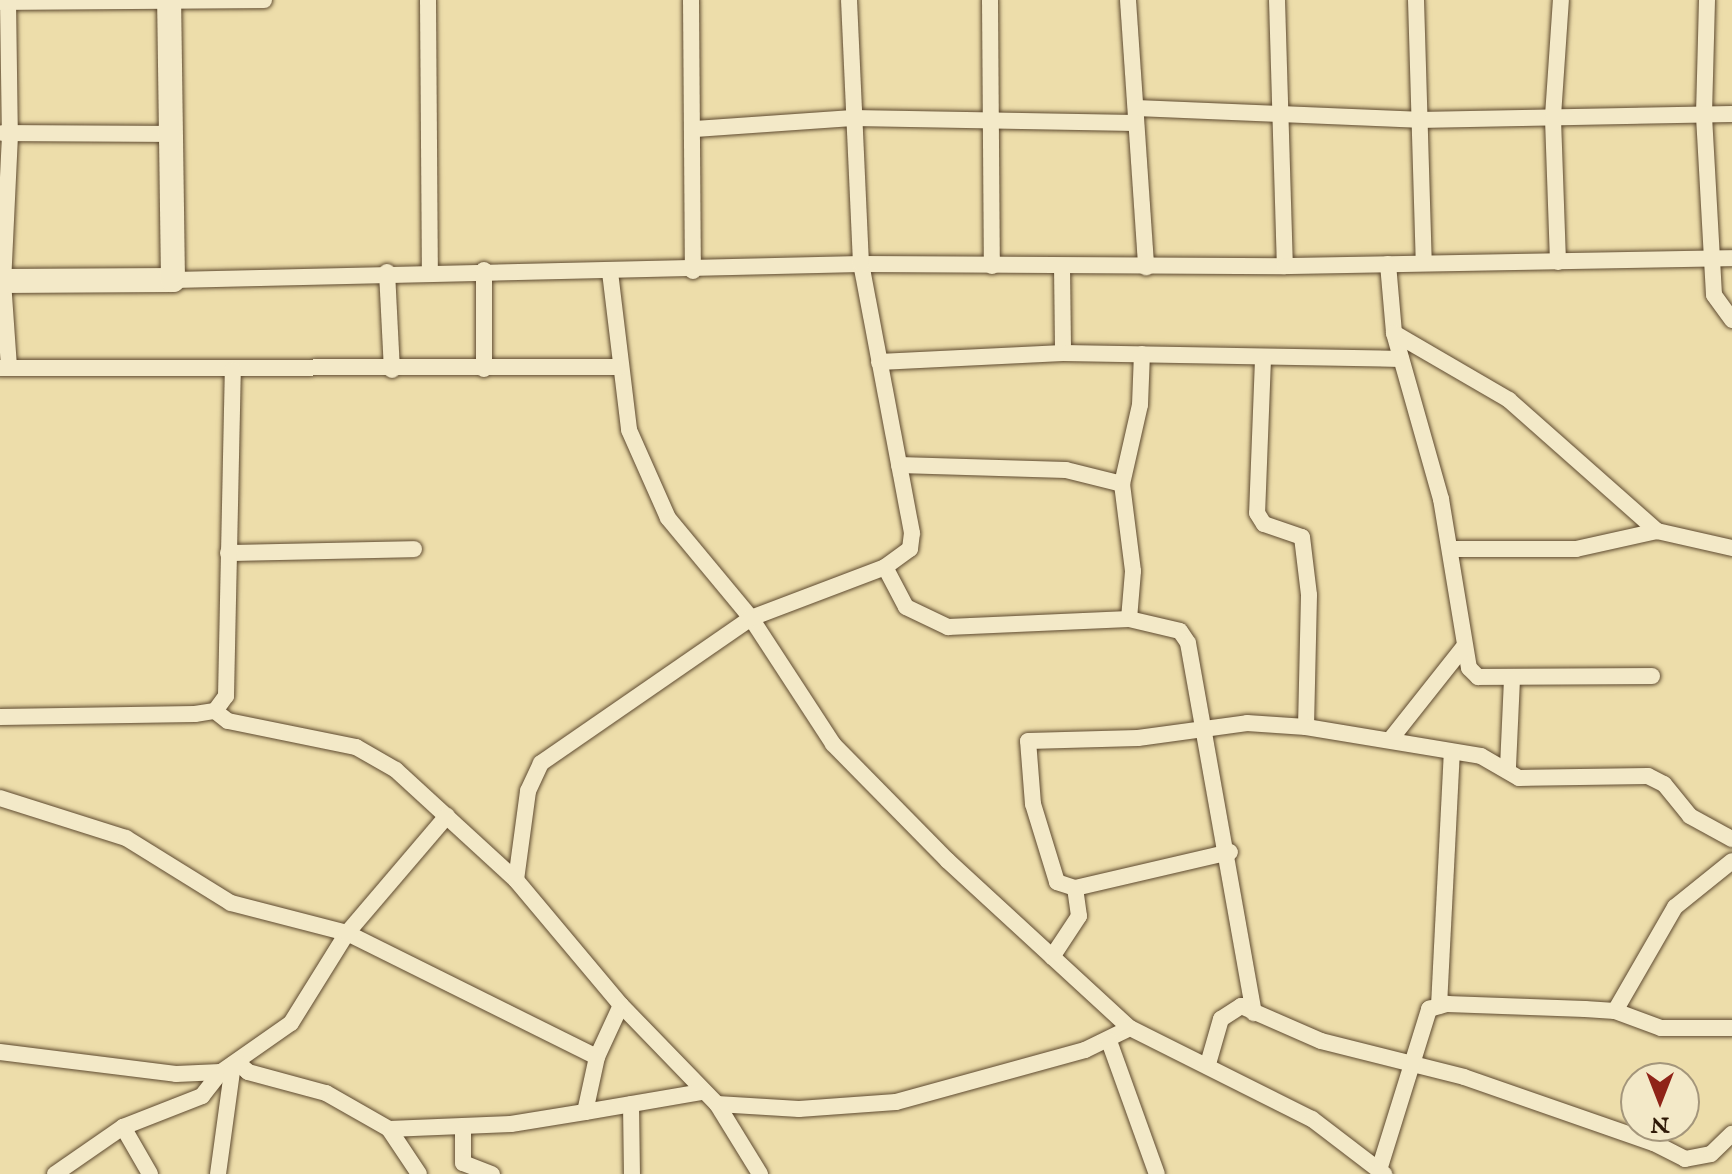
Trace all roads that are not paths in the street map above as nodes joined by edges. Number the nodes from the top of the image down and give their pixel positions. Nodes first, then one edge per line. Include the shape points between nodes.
1 (264, 0) edge
2 (428, 0) edge
3 (691, 0) edge
4 (849, 0) edge
5 (990, 0) edge
6 (1128, 0) edge
7 (1277, 0) edge
8 (1416, 0) edge
9 (1561, 0) edge
10 (1707, 0) edge
11 (5, 1) edge
12 (169, 2) edge
13 (1280, 112) junction
14 (1732, 114) edge
15 (1136, 116) junction
16 (1553, 116) junction
17 (1704, 116) junction
18 (993, 117) junction
19 (853, 118) junction
20 (1418, 120) junction
21 (695, 129) junction
22 (5, 133) edge
23 (173, 134) junction
24 (1732, 258) edge
25 (1712, 261) junction
26 (1558, 262) junction
27 (1424, 263) junction
28 (861, 264) junction
29 (1388, 264) junction
30 (992, 266) junction
31 (1062, 266) junction
32 (1285, 266) junction
33 (1146, 267) junction
34 (484, 270) junction
35 (693, 271) junction
36 (387, 272) junction
37 (430, 272) junction
38 (610, 272) junction
39 (173, 280) junction
40 (2, 281) edge
41 (1732, 320) edge
42 (1394, 333) junction
43 (1063, 353) junction
44 (1142, 354) junction
45 (1263, 359) junction
46 (1401, 359) junction
47 (879, 362) junction
48 (4, 367) edge
49 (618, 367) junction
50 (484, 369) junction
51 (233, 370) junction
52 (392, 370) junction
53 (899, 465) junction
54 (1122, 484) junction
55 (1657, 531) junction
56 (1732, 548) edge
57 (414, 549) dead end
58 (1452, 549) junction
59 (228, 553) junction
60 (885, 567) junction
61 (751, 618) junction
62 (1129, 619) junction
63 (1463, 648) junction
64 (1652, 676) dead end
65 (1512, 678) junction
66 (215, 711) junction
67 (0, 717) edge
68 (1204, 726) junction
69 (1306, 727) junction
70 (1390, 740) junction
71 (1452, 752) junction
72 (1508, 767) junction
73 (0, 798) edge
74 (447, 816) junction
75 (1732, 839) edge
76 (1230, 852) junction
77 (1732, 861) edge
78 (516, 880) junction
79 (1075, 888) junction
80 (347, 933) junction
81 (1052, 957) junction
82 (621, 1005) junction
83 (1439, 1006) junction
84 (1615, 1011) junction
85 (1254, 1013) junction
86 (1130, 1028) junction
87 (1732, 1028) edge
88 (1109, 1041) junction
89 (0, 1052) edge
90 (597, 1057) junction
91 (1411, 1061) junction
92 (1208, 1064) junction
93 (230, 1066) junction
94 (702, 1092) junction
95 (631, 1104) junction
96 (717, 1104) junction
97 (585, 1112) junction
98 (123, 1127) junction
99 (463, 1128) junction
100 (389, 1129) junction
101 (1732, 1134) edge
102 (1154, 1167) edge
103 (1684, 1167) edge
104 (1381, 1172) edge
105 (55, 1174) edge
106 (150, 1174) edge
107 (218, 1174) edge
108 (419, 1174) edge
109 (492, 1174) edge
110 (632, 1174) edge
111 (760, 1174) edge
112 (1141, 1174) edge

1 - 12 street
2 - 37 street
3 - 21 street
4 - 19 street
5 - 18 street
6 - 15 street
7 - 13 street
8 - 20 street
9 - 16 street
10 - 17 street
11 - 12 street
11 - 22 street
12 - 23 street
13 - 15 street
13 - 20 street
13 - 32 street
14 - 17 street
15 - 18 street
15 - 33 street
16 - 17 street
16 - 20 street
16 - 26 street
17 - 25 street
18 - 19 street
18 - 30 street
19 - 21 street
19 - 28 street
20 - 27 street
21 - 35 street
22 - 23 street
22 - 40 street
23 - 39 street
24 - 25 street
25 - 26 street
25 - 41 street via 1714,295
26 - 27 street
27 - 29 street
28 - 30 street
28 - 35 street
28 - 47 street
29 - 32 street
29 - 42 street
30 - 31 street
31 - 33 street
31 - 43 street
32 - 33 street
34 - 37 street
34 - 38 street
34 - 50 street
35 - 38 street
36 - 37 street
36 - 39 street
36 - 52 street
38 - 49 street
39 - 40 street
40 - 48 street
42 - 46 street
42 - 55 street via 1509,400
43 - 44 street
43 - 47 street
44 - 45 street
44 - 54 street via 1140,405
45 - 46 street
45 - 69 street via 1257,513 1264,524 1302,537 1309,595
46 - 58 street
47 - 53 street
48 - 51 street
49 - 50 street
49 - 61 street via 629,430 668,518
50 - 52 street
51 - 52 street
51 - 59 street
53 - 54 street via 1066,470
53 - 60 street via 911,541 899,560
54 - 62 street via 1133,571
55 - 56 street
55 - 58 street via 1576,549
57 - 59 street
58 - 63 street
59 - 66 street via 229,668 226,696
60 - 61 street
60 - 62 street via 906,607 948,627
61 - 78 street via 541,763 528,791
61 - 81 street via 833,744
62 - 68 street via 1180,631 1188,643
63 - 65 street via 1478,677
63 - 70 street
64 - 65 street
65 - 72 street
66 - 67 street
66 - 74 street via 228,721 356,747 396,770
68 - 69 street
68 - 76 street
68 - 79 street via 1138,738 1028,741 1033,804 1050,866 1057,882
69 - 70 street
70 - 71 street
71 - 72 street
71 - 83 street
72 - 75 street via 1519,778 1648,776 1664,784 1690,816
73 - 80 street via 126,838 231,903
74 - 78 street
74 - 80 street
76 - 79 street
76 - 85 street
77 - 84 street via 1675,907
78 - 82 street
79 - 81 street via 1079,916
80 - 90 street
80 - 93 street via 291,1023
81 - 86 street
82 - 90 street
82 - 94 street
83 - 84 street
83 - 91 street via 1424,1015
84 - 87 street via 1661,1028
85 - 91 street via 1321,1041
85 - 92 street via 1241,1006 1221,1019
86 - 88 street
86 - 92 street
88 - 96 street via 896,1102 799,1109
88 - 102 street
89 - 93 street via 176,1074
90 - 97 street
91 - 103 street via 1654,1143
91 - 104 street
92 - 104 street via 1312,1119
93 - 98 street via 202,1096
93 - 100 street via 326,1093
93 - 107 street
94 - 95 street
94 - 96 street
95 - 97 street
95 - 110 street
96 - 111 street
97 - 99 street
98 - 105 street
98 - 106 street
99 - 100 street
99 - 109 street via 463,1163
100 - 108 street
101 - 103 street via 1711,1154
102 - 112 street

